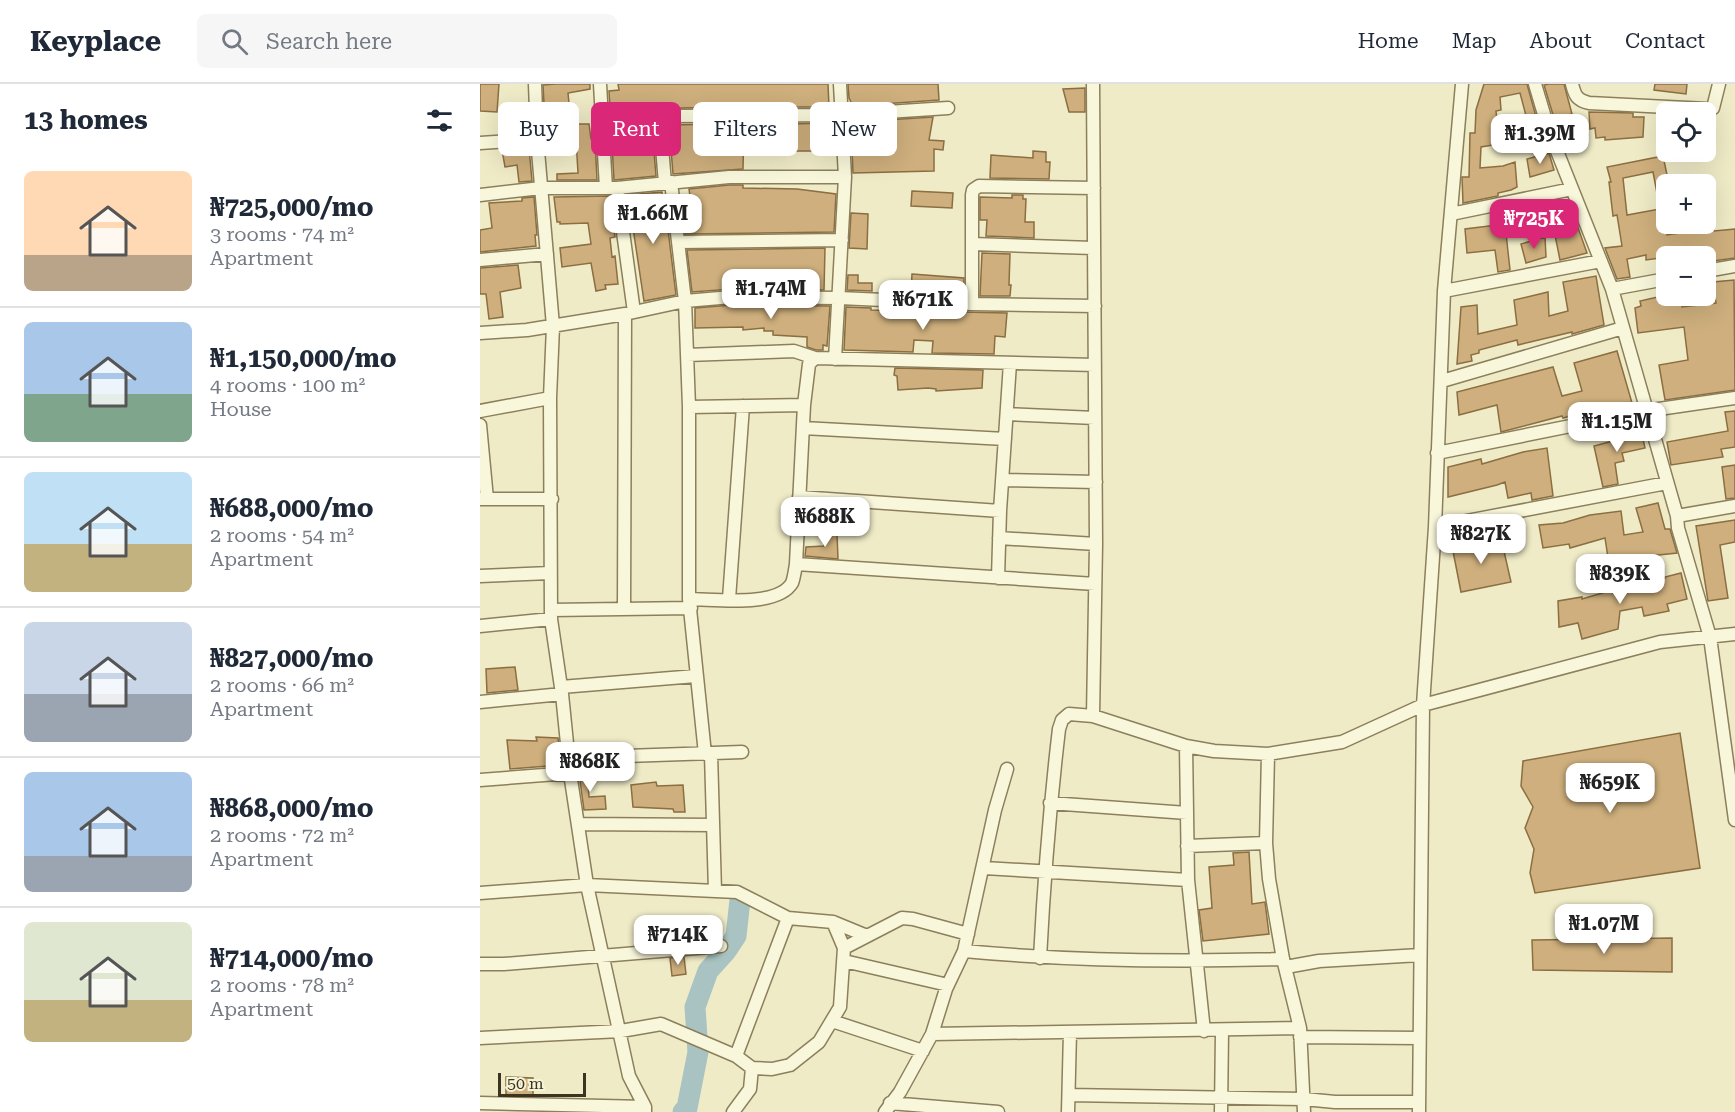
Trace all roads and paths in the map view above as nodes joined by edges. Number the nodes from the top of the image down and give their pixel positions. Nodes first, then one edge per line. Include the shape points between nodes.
1 (535, 84) edge
2 (600, 84) edge
3 (840, 84) edge
4 (1093, 84) edge
5 (1462, 84) edge
6 (1535, 84) edge
7 (1572, 84) edge
8 (1719, 84) edge
9 (536, 102) edge
10 (841, 102) edge
11 (948, 108) dead end
12 (897, 111) edge
13 (810, 115) edge
14 (498, 142) edge
15 (480, 143) edge
16 (538, 156) edge
17 (844, 156) edge
18 (845, 177) junction
19 (668, 183) junction
20 (541, 188) junction
21 (612, 188) junction
22 (1094, 188) junction
23 (1572, 189) junction
24 (480, 195) edge
25 (1450, 214) junction
26 (842, 240) junction
27 (678, 243) junction
28 (972, 244) junction
29 (1093, 248) junction
30 (547, 254) junction
31 (480, 260) edge
32 (1601, 261) junction
33 (1735, 266) edge
34 (1716, 270) edge
35 (1656, 281) edge
36 (1612, 289) junction
37 (1444, 291) junction
38 (838, 298) junction
39 (685, 301) junction
40 (972, 304) junction
41 (1095, 306) junction
42 (629, 313) junction
43 (553, 326) junction
44 (1623, 328) junction
45 (480, 333) edge
46 (687, 355) junction
47 (815, 358) junction
48 (835, 359) junction
49 (1010, 363) junction
50 (1095, 365) junction
51 (1442, 381) junction
52 (550, 398) junction
53 (1735, 398) edge
54 (804, 405) junction
55 (743, 406) junction
56 (690, 407) junction
57 (480, 411) edge
58 (1646, 411) junction
59 (1006, 414) junction
60 (1095, 418) junction
61 (480, 425) edge
62 (803, 428) junction
63 (1005, 438) junction
64 (1437, 453) junction
65 (1002, 480) junction
66 (1096, 482) junction
67 (1667, 483) junction
68 (799, 497) junction
69 (483, 499) edge
70 (552, 499) junction
71 (1735, 506) edge
72 (1000, 510) junction
73 (1677, 516) junction
74 (1435, 527) junction
75 (999, 538) junction
76 (1096, 544) junction
77 (796, 564) junction
78 (550, 573) junction
79 (480, 576) edge
80 (999, 578) junction
81 (1095, 584) junction
82 (729, 599) junction
83 (690, 604) junction
84 (624, 609) junction
85 (551, 614) junction
86 (480, 626) edge
87 (1735, 634) edge
88 (1710, 637) junction
89 (696, 676) junction
90 (561, 690) junction
91 (480, 702) edge
92 (1423, 705) junction
93 (1093, 716) junction
94 (1186, 746) junction
95 (742, 752) dead end
96 (708, 754) junction
97 (1268, 754) junction
98 (568, 758) junction
99 (1007, 769) dead end
100 (570, 773) junction
101 (480, 780) edge
102 (1050, 803) junction
103 (1186, 813) junction
104 (1735, 820) edge
105 (578, 824) junction
106 (713, 825) junction
107 (1266, 843) junction
108 (1187, 846) junction
109 (984, 868) junction
110 (1044, 871) junction
111 (1188, 880) junction
112 (587, 885) junction
113 (715, 891) junction
114 (480, 893) edge
115 (788, 918) junction
116 (833, 922) junction
117 (968, 934) junction
118 (867, 936) junction
119 (721, 946) dead end
120 (844, 948) junction
121 (964, 951) junction
122 (602, 955) junction
123 (1420, 955) junction
124 (1040, 958) junction
125 (844, 961) junction
126 (1198, 962) junction
127 (1285, 963) junction
128 (480, 964) edge
129 (948, 985) junction
130 (832, 1021) junction
131 (1204, 1030) junction
132 (1222, 1030) junction
133 (621, 1031) junction
134 (1070, 1032) junction
135 (1300, 1032) junction
136 (932, 1034) junction
137 (480, 1038) edge
138 (1419, 1038) junction
139 (923, 1051) junction
140 (736, 1055) junction
141 (752, 1068) junction
142 (1069, 1095) junction
143 (1220, 1098) junction
144 (1304, 1099) junction
145 (480, 1103) edge
146 (1419, 1107) edge
147 (888, 1108) edge
148 (645, 1109) edge
149 (733, 1112) edge
150 (998, 1112) edge
151 (1068, 1112) edge
152 (1221, 1112) edge
153 (1304, 1112) edge

1 - 9 street
2 - 21 street
3 - 10 street
4 - 22 street
5 - 25 street
6 - 23 street
7 - 8 street via 1575,96 1589,104 1707,109 1713,108
11 - 12 street
13 - 19 street via 663,118 660,124
14 - 15 street
16 - 20 street
17 - 18 street
18 - 19 street via 729,177
18 - 26 street
19 - 21 street
19 - 27 street
20 - 21 street
20 - 24 street
20 - 30 street
21 - 42 street
22 - 28 street via 979,186 972,195
22 - 29 street
23 - 25 street
23 - 32 street
25 - 37 street
26 - 27 street
26 - 38 street
27 - 39 street
28 - 29 street
28 - 40 street
29 - 41 street
30 - 31 street
30 - 43 street
32 - 36 street
32 - 37 street
33 - 34 street
35 - 36 street
36 - 44 street
37 - 51 street
38 - 39 street via 732,297
38 - 40 street
38 - 48 street
39 - 42 street
39 - 46 street
40 - 41 street
41 - 50 street
42 - 43 street
42 - 84 street
43 - 45 street
43 - 52 street
44 - 51 street
44 - 58 street
46 - 47 street via 794,351
46 - 56 street
47 - 48 street
47 - 54 street via 809,364
48 - 49 street
49 - 50 street
49 - 59 street
50 - 60 street
51 - 64 street
52 - 57 street
52 - 70 street
53 - 58 street
54 - 55 street
54 - 62 street
55 - 56 street
55 - 82 street
56 - 83 street
58 - 64 street
58 - 67 street
59 - 60 street
59 - 63 street
60 - 66 street
61 - 69 street
62 - 63 street
62 - 68 street
63 - 65 street
64 - 74 street
65 - 66 street
65 - 72 street
66 - 76 street
67 - 73 street
67 - 74 street
68 - 72 street
68 - 77 street
69 - 70 street
70 - 78 street
71 - 73 street
72 - 75 street
73 - 88 street
74 - 92 street
75 - 76 street
75 - 80 street
76 - 81 street
77 - 80 street
77 - 82 street via 792,582 783,592 761,600
78 - 79 street
78 - 85 street
80 - 81 street
81 - 93 street
82 - 83 street
83 - 84 street
83 - 89 street
84 - 85 street
85 - 86 street
85 - 90 street
87 - 88 street
88 - 92 street via 1660,642
88 - 104 street
89 - 90 street
89 - 96 street
90 - 91 street
90 - 98 street
92 - 97 street via 1342,742
92 - 123 street
93 - 94 street
93 - 102 street via 1069,714 1062,720
94 - 97 street
94 - 103 street
95 - 96 street
96 - 98 street
96 - 106 street
97 - 107 street
98 - 100 street
99 - 109 street
100 - 101 street
100 - 105 street
102 - 103 street
102 - 110 street
103 - 108 street
105 - 106 street
105 - 112 street
106 - 113 street
107 - 108 street
107 - 127 street
108 - 111 street
109 - 110 street
109 - 117 street
110 - 111 street
110 - 124 street
111 - 126 street
112 - 113 street
112 - 114 street
112 - 122 street
113 - 115 street via 737,892
115 - 116 street
115 - 140 street
116 - 118 street
116 - 120 street
117 - 118 street via 902,918
117 - 121 street
118 - 120 street
119 - 122 street
120 - 125 street
121 - 124 street
121 - 129 street
122 - 128 street
122 - 133 street
123 - 127 street
123 - 138 street
124 - 126 street
125 - 129 street
125 - 130 street via 840,1007
126 - 127 street
126 - 131 street
127 - 135 street
129 - 136 street
130 - 139 street
130 - 141 street via 819,1042 790,1065
131 - 132 street
131 - 134 street
132 - 135 street
132 - 143 street
133 - 137 street
133 - 140 street via 661,1024
133 - 148 street via 629,1076
134 - 136 street
134 - 142 street
135 - 138 street
135 - 144 street
136 - 139 street
138 - 146 street
139 - 147 street
140 - 141 street
141 - 149 street via 750,1089
142 - 143 street
142 - 151 street
143 - 144 street
143 - 152 street
144 - 146 street
144 - 153 street
145 - 148 street
147 - 150 street

